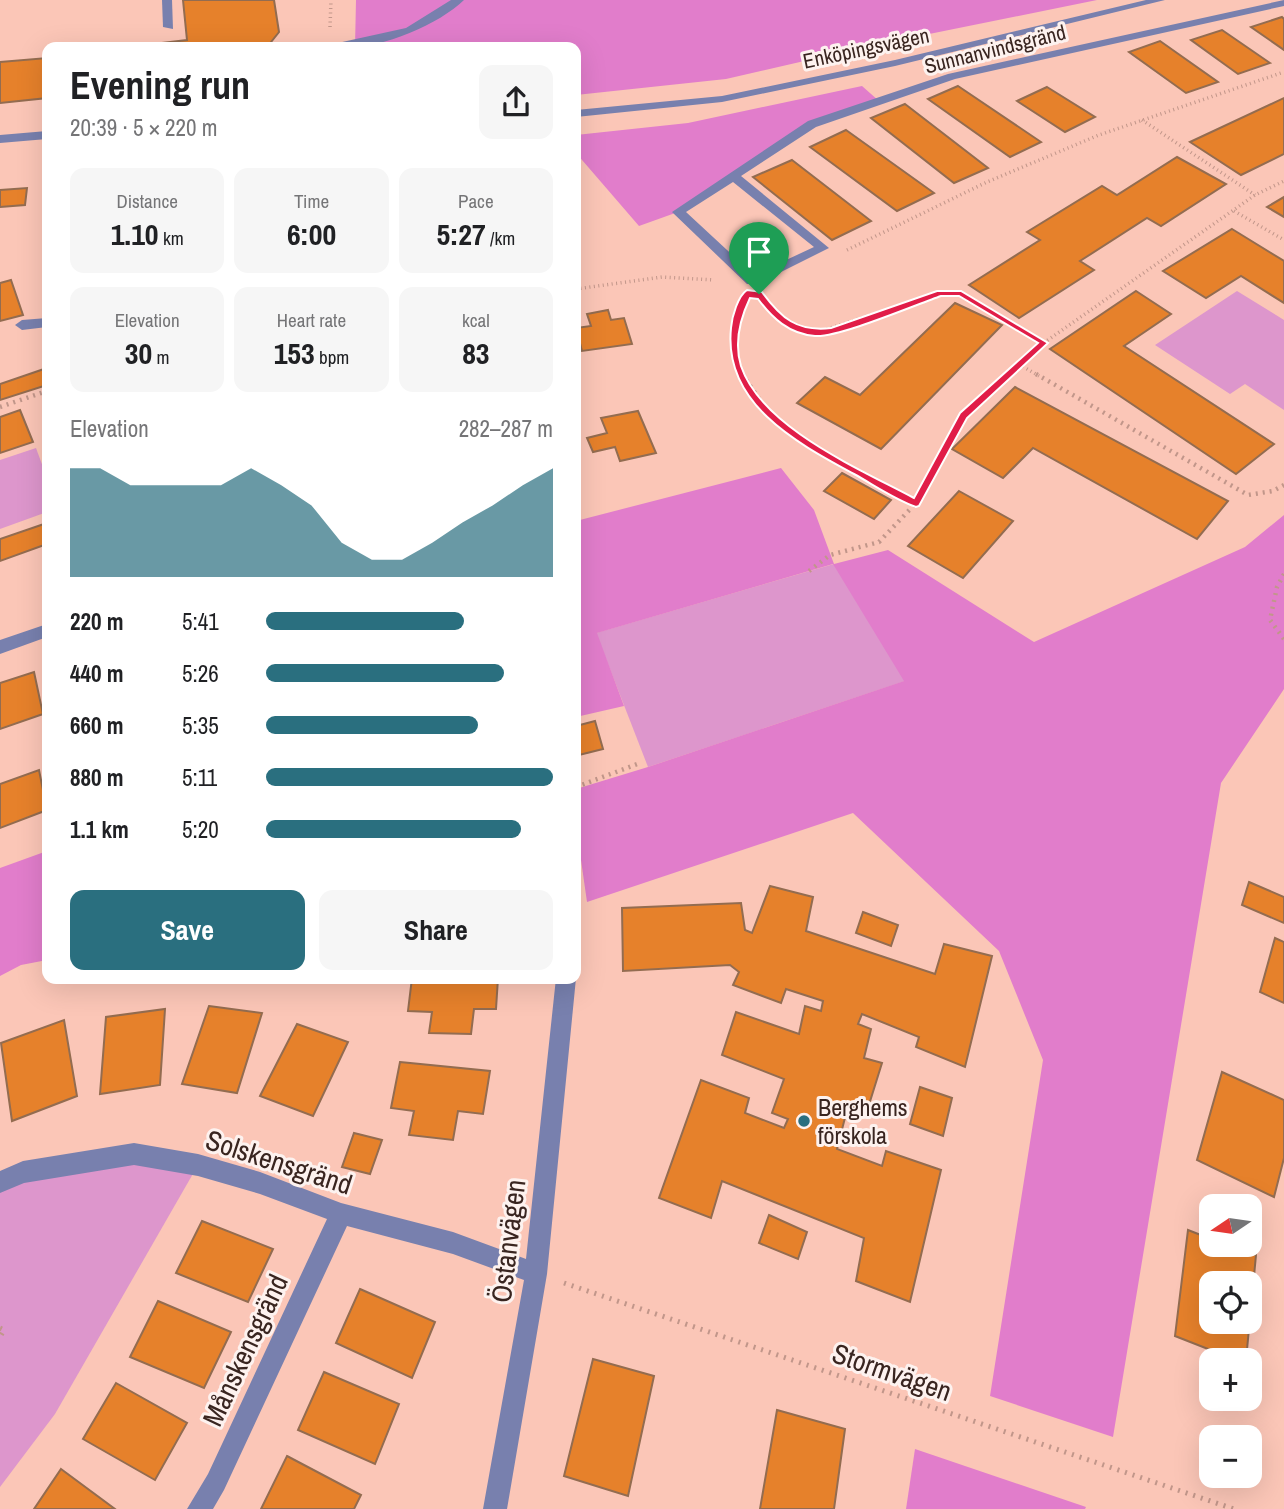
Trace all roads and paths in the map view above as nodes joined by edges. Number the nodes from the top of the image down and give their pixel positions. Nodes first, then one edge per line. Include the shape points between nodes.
1 (167, 0) edge
2 (331, 0) edge
3 (459, 0) edge
4 (1160, 0) edge
5 (1284, 3) edge
6 (169, 27) dead end
7 (330, 30) dead end
8 (363, 42) edge
9 (1284, 72) edge
10 (581, 113) edge
11 (1142, 120) junction
12 (42, 135) edge
13 (0, 139) edge
14 (733, 176) junction
15 (1284, 181) edge
16 (1255, 195) junction
17 (1234, 211) junction
18 (1284, 240) edge
19 (845, 251) dead end
20 (718, 281) dead end
21 (581, 288) edge
22 (747, 293) dead end
23 (759, 294) dead end
24 (42, 323) edge
25 (22, 325) dead end
26 (1044, 343) junction
27 (1019, 364) junction
28 (42, 393) edge
29 (0, 407) edge
30 (1284, 485) edge
31 (916, 503) junction
32 (809, 571) dead end
33 (1284, 574) edge
34 (42, 632) edge
35 (1284, 639) edge
36 (0, 648) edge
37 (639, 763) dead end
38 (581, 785) edge
39 (565, 984) edge
40 (0, 1182) edge
41 (341, 1214) junction
42 (536, 1274) junction
43 (0, 1328) edge
44 (0, 1337) edge
45 (199, 1509) edge
46 (495, 1509) edge
47 (1234, 1509) edge

1 - 6 street
2 - 7 path
3 - 8 street via 410,30
4 - 10 street, Enköpingsvägen via 722,99
5 - 14 street, Sunnanvindsgränd via 951,76 812,124
9 - 11 path
11 - 16 path
11 - 19 path via 986,182
12 - 13 street
14 - 14 street, Sunnanvindsgränd via 678,212 752,281 823,248
15 - 16 path
16 - 17 path
17 - 18 path
17 - 26 path
20 - 21 path via 649,277
22 - 31 path via 736,319 737,366 775,422
23 - 26 path via 785,323 815,333 940,293 961,294
24 - 25 street
26 - 27 path
27 - 30 path via 1248,495
27 - 31 path via 964,416
28 - 29 path
31 - 32 path via 879,542 830,555
33 - 35 path via 1270,620
34 - 36 street
37 - 38 path
39 - 42 street, Östanvägen
40 - 41 street, Solskensgränd via 23,1172 134,1154 260,1183
41 - 42 street, Solskensgränd via 453,1243
41 - 45 street, Månskensgränd via 216,1482
42 - 46 street, Östanvägen
42 - 47 path, Stormvägen
43 - 44 path via 4,1330

